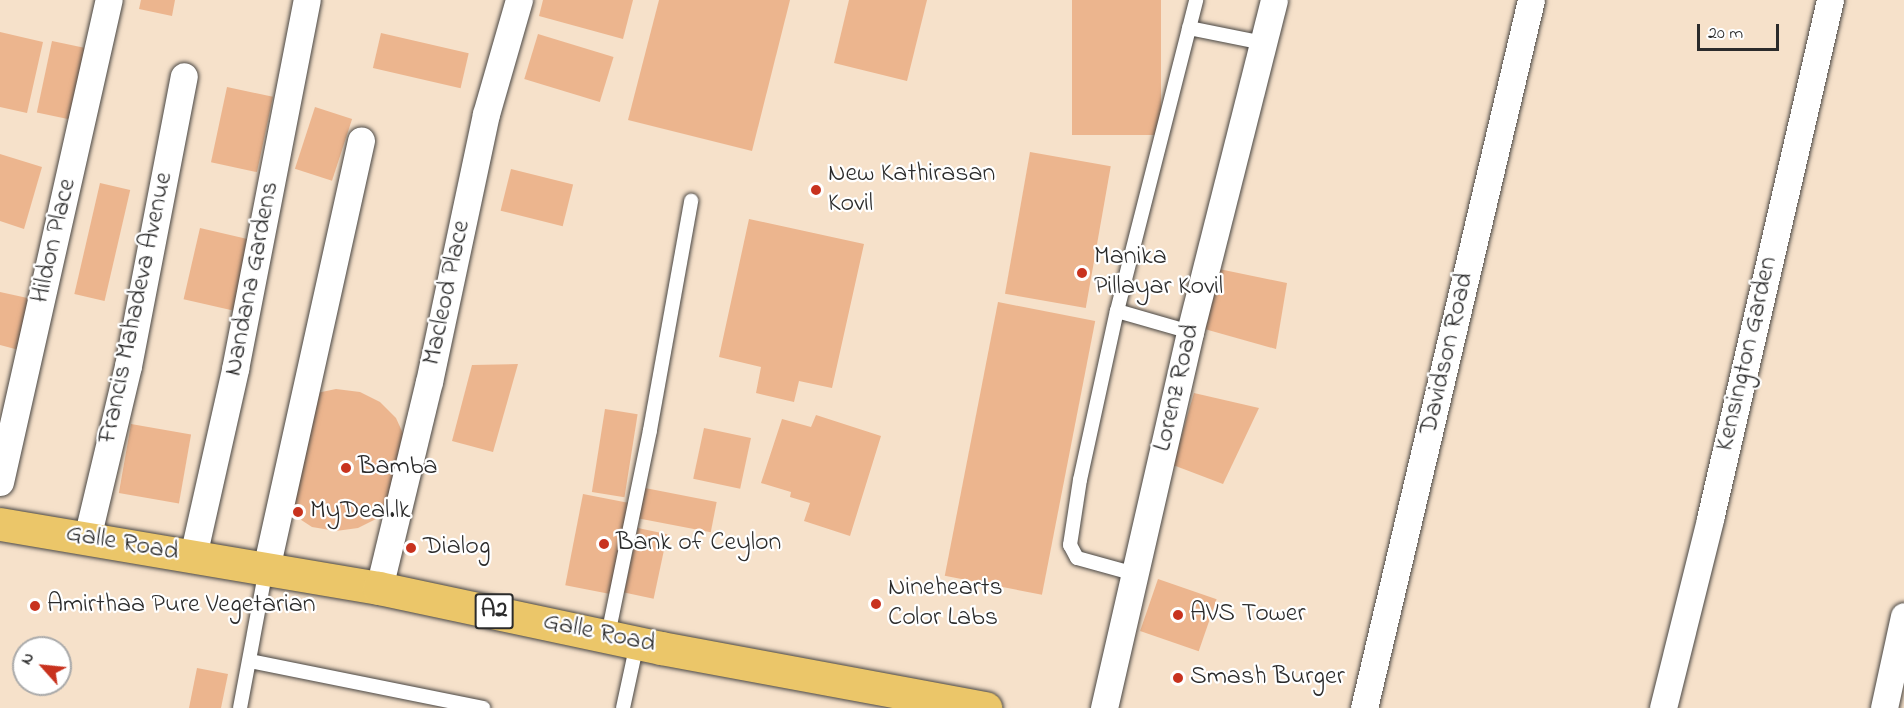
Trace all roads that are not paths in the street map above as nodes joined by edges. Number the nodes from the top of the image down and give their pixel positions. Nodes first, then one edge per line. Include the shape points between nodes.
1 (110, 0) edge
2 (307, 0) edge
3 (519, 0) edge
4 (1196, 0) edge
5 (1274, 0) edge
6 (1531, 0) edge
7 (1830, 0) edge
8 (1189, 28) junction
9 (1264, 43) junction
10 (184, 76) dead end
11 (362, 140) dead end
12 (690, 201) dead end
13 (1117, 311) junction
14 (1190, 332) junction
15 (0, 482) edge
16 (0, 524) edge
17 (87, 538) junction
18 (193, 556) junction
19 (266, 569) junction
20 (1135, 574) junction
21 (379, 588) junction
22 (1904, 616) edge
23 (622, 638) junction
24 (250, 661) junction
25 (872, 698) edge
26 (240, 708) edge
27 (483, 708) edge
28 (623, 708) edge
29 (986, 708) edge
30 (1104, 708) edge
31 (1364, 708) edge
32 (1663, 708) edge
33 (1884, 708) edge

1 - 15 street, Hildon Place
2 - 18 street, Nandana Gardens via 235,369
3 - 21 street, Macleod Place via 486,114 429,382
4 - 8 lane
5 - 9 street, Lorenz Road
6 - 31 street, Davidson Road
7 - 32 street, Kensington Garden
8 - 9 lane
8 - 13 lane
9 - 14 street, Lorenz Road
10 - 17 street, Francis Mahadeva Avenue via 128,366
11 - 19 street
12 - 23 lane via 650,430
13 - 14 lane
13 - 20 lane via 1080,480 1070,546 1077,558
14 - 20 street, Lorenz Road
16 - 17 highway, Galle Road / A2
17 - 18 highway, Galle Road / A2
18 - 19 highway, Galle Road / A2
19 - 21 highway, Galle Road / A2
19 - 24 lane
20 - 30 street, Lorenz Road
21 - 23 highway, Galle Road / A2
22 - 33 street
23 - 25 highway, Galle Road / A2
23 - 28 lane
24 - 26 lane
24 - 27 lane
25 - 29 highway, Galle Road / A2

